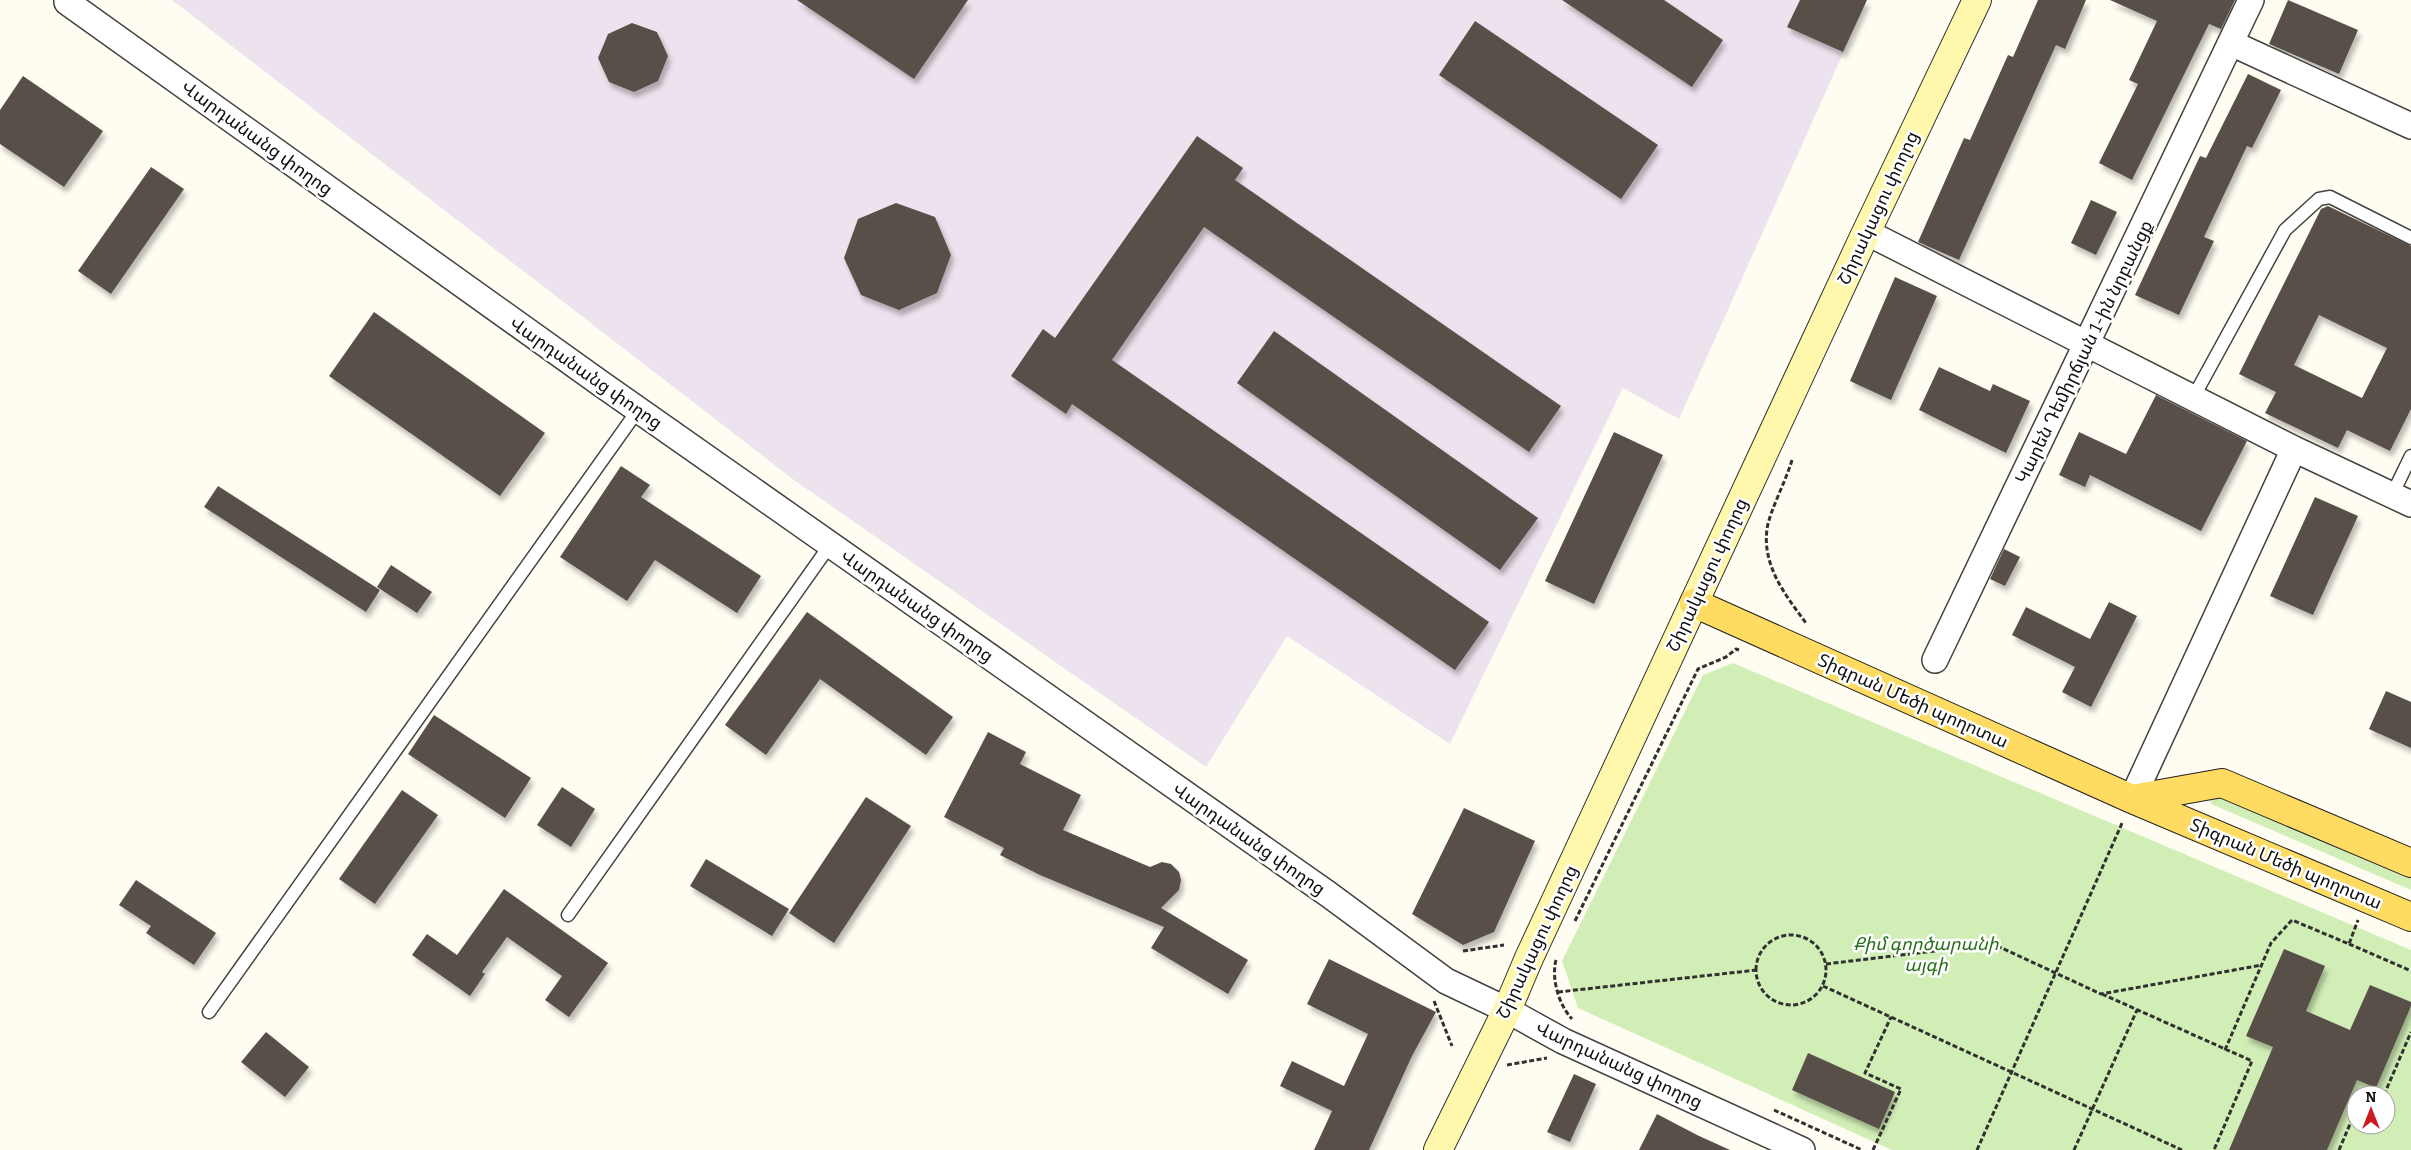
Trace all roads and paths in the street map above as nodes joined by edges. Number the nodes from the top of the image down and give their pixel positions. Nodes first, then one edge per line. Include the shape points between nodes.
1 (1977, 0) edge
2 (2251, 0) edge
3 (67, 2) dead end
4 (2231, 43) junction
5 (2411, 126) edge
6 (1866, 232) junction
7 (2411, 238) edge
8 (2087, 345) junction
9 (2194, 398) junction
10 (638, 410) junction
11 (2294, 449) junction
12 (2411, 456) edge
13 (1792, 460) dead end
14 (2402, 500) edge
15 (830, 545) junction
16 (1694, 603) junction
17 (1806, 623) dead end
18 (1736, 649) dead end
19 (1935, 660) dead end
20 (2128, 808) junction
21 (2411, 863) edge
22 (568, 915) dead end
23 (2411, 918) edge
24 (2358, 920) dead end
25 (1574, 923) dead end
26 (2349, 944) junction
27 (1504, 945) dead end
28 (1463, 951) dead end
29 (1556, 958) dead end
30 (1826, 964) junction
31 (2262, 965) junction
32 (1756, 970) junction
33 (2411, 971) edge
34 (2056, 972) junction
35 (1822, 986) junction
36 (1558, 992) junction
37 (2101, 994) junction
38 (1434, 1001) dead end
39 (1507, 1010) junction
40 (2137, 1010) junction
41 (209, 1012) dead end
42 (1891, 1017) junction
43 (1573, 1019) dead end
44 (2411, 1032) edge
45 (1452, 1046) dead end
46 (2225, 1050) junction
47 (1555, 1057) dead end
48 (1504, 1065) dead end
49 (2012, 1072) junction
50 (2388, 1085) edge
51 (1772, 1109) dead end
52 (2092, 1109) junction
53 (2346, 1134) edge
54 (1438, 1150) edge
55 (1802, 1150) edge
56 (1862, 1150) edge
57 (1873, 1150) edge
58 (1977, 1150) edge
59 (2074, 1150) edge
60 (2182, 1150) edge
61 (2214, 1150) edge
62 (2339, 1150) edge

1 - 6 main road, Շիրակացու փողոց
2 - 4 street, Կարեն Դեմիրճյան 1-ին նրբանցք
3 - 10 street, Վարդանանց փողոց
4 - 5 street
4 - 8 street, Կարեն Դեմիրճյան 1-ին նրբանցք
6 - 8 street
6 - 16 main road, Շիրակացու փողոց
7 - 9 lane via 2330,197 2319,199 2285,230
8 - 9 street
8 - 19 street, Կարեն Դեմիրճյան 1-ին նրբանցք
9 - 11 street
10 - 15 street, Վարդանանց փողոց
10 - 41 lane
11 - 14 street
11 - 20 street
12 - 14 lane
13 - 17 path via 1771,515 1766,542 1771,568
15 - 22 lane
15 - 39 street, Վարդանանց փողոց via 1328,894 1446,981
16 - 20 main road, Տիգրան Մեծի պողոտա
16 - 39 main road, Շիրակացու փողոց
18 - 25 path via 1698,670
20 - 21 main road, Տիգրան Մեծի պողոտա via 2222,783
20 - 23 main road, Տիգրան Մեծի պողոտա
20 - 34 path
24 - 26 path
26 - 31 path via 2292,920 2271,943
26 - 33 path
27 - 28 path
29 - 36 path via 1553,970
30 - 32 path via 1822,953 1806,938 1783,936 1764,948
30 - 34 path via 1993,944
30 - 35 path
31 - 37 path
31 - 46 path
32 - 35 path via 1765,992 1784,1004 1807,1001
32 - 36 path
34 - 37 path
34 - 49 path
35 - 42 path
36 - 43 path via 1562,1009
37 - 40 path
38 - 45 path
39 - 54 main road, Շիրակացու փողոց
39 - 55 street, Վարդանանց փողոց via 1563,1041
40 - 46 path
40 - 52 path
42 - 49 path
42 - 57 path via 1865,1073 1901,1089
44 - 50 path
46 - 61 path via 2252,1061
47 - 48 path
49 - 52 path
49 - 58 path
51 - 56 path
52 - 59 path
52 - 60 path
53 - 62 path

